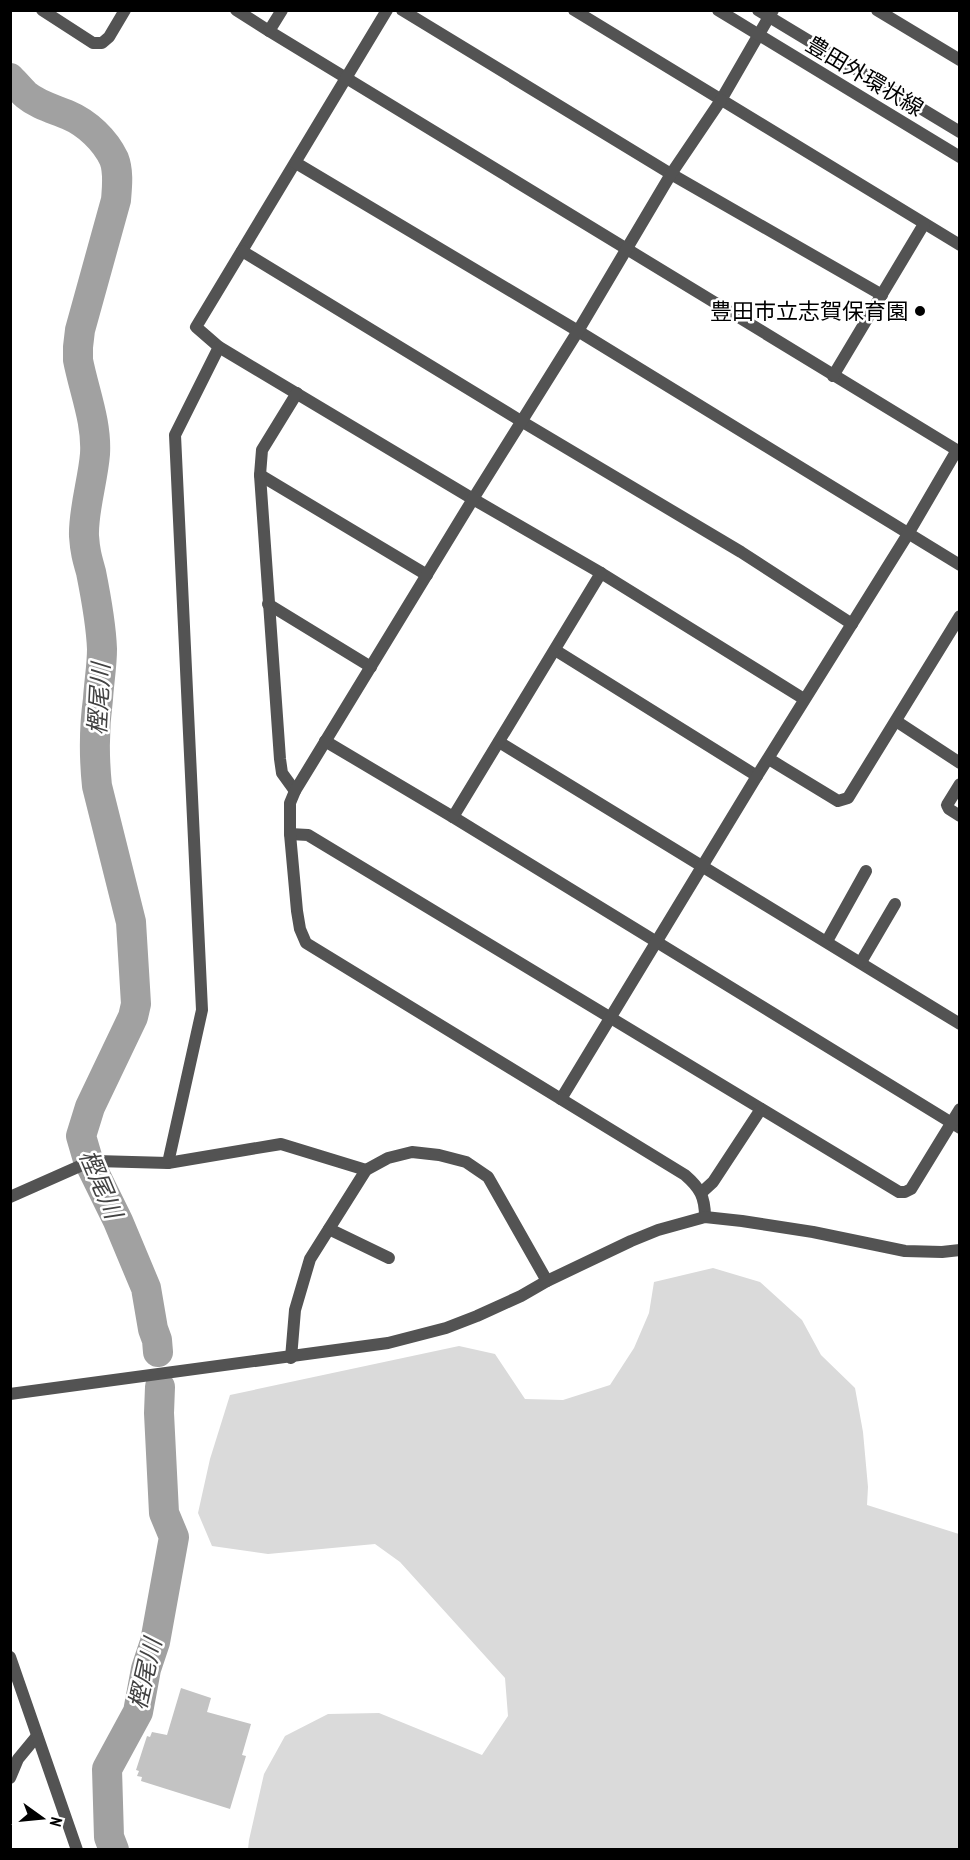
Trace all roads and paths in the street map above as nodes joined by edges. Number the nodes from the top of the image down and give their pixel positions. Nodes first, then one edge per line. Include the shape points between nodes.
1 (42, 10) edge
2 (125, 10) edge
3 (236, 10) edge
4 (282, 10) edge
5 (387, 10) edge
6 (402, 10) edge
7 (574, 10) edge
8 (718, 10) edge
9 (758, 10) edge
10 (877, 10) edge
11 (771, 14) edge
12 (269, 31) junction
13 (758, 35) junction
14 (960, 60) edge
15 (347, 79) junction
16 (721, 100) junction
17 (960, 132) edge
18 (960, 157) edge
19 (296, 163) junction
20 (671, 174) junction
21 (924, 224) junction
22 (960, 245) edge
23 (626, 250) junction
24 (242, 251) junction
25 (882, 296) junction
26 (578, 331) junction
27 (219, 347) junction
28 (833, 376) junction
29 (297, 393) junction
30 (521, 422) junction
31 (958, 451) edge
32 (260, 475) junction
33 (473, 499) junction
34 (908, 534) junction
35 (960, 565) edge
36 (601, 573) junction
37 (427, 575) junction
38 (268, 604) junction
39 (960, 616) edge
40 (852, 624) junction
41 (555, 650) junction
42 (371, 666) junction
43 (804, 699) junction
44 (896, 721) junction
45 (325, 741) junction
46 (499, 742) junction
47 (769, 759) junction
48 (960, 763) edge
49 (757, 776) junction
50 (960, 784) edge
51 (295, 791) junction
52 (960, 816) edge
53 (453, 817) junction
54 (290, 834) junction
55 (703, 867) junction
56 (866, 871) dead end
57 (895, 904) dead end
58 (827, 941) junction
59 (656, 942) junction
60 (861, 963) junction
61 (610, 1018) junction
62 (960, 1024) edge
63 (561, 1099) junction
64 (761, 1109) junction
65 (960, 1109) edge
66 (955, 1125) edge
67 (168, 1163) junction
68 (366, 1170) junction
69 (701, 1193) junction
70 (10, 1197) edge
71 (705, 1217) junction
72 (329, 1228) junction
73 (960, 1250) edge
74 (389, 1258) dead end
75 (547, 1281) junction
76 (291, 1358) junction
77 (10, 1394) edge
78 (10, 1657) edge
79 (37, 1736) junction
80 (10, 1778) edge
81 (77, 1850) edge

1 - 2 street via 93,43 109,38
3 - 12 street
4 - 12 street
5 - 15 street
6 - 20 street
7 - 16 street
8 - 13 street, 豊田外環状線
9 - 11 street, 豊田外環状線
10 - 14 street
11 - 13 street
11 - 17 street, 豊田外環状線
12 - 15 street
13 - 16 street
13 - 18 street, 豊田外環状線
15 - 19 street
15 - 23 street
16 - 20 street
16 - 21 street
19 - 24 street
19 - 26 street
20 - 23 street
20 - 25 street
21 - 22 street
21 - 25 street
23 - 26 street
23 - 28 street
24 - 27 street via 196,327
24 - 30 street
25 - 28 street
26 - 30 street
26 - 34 street
27 - 29 street
27 - 67 street via 175,435 202,1010
28 - 31 street
29 - 32 street via 262,450
29 - 33 street
30 - 33 street
30 - 40 street via 741,552
31 - 34 street
32 - 37 street
32 - 38 street
33 - 36 street
33 - 37 street
34 - 35 street
34 - 40 street
36 - 41 street
36 - 43 street
37 - 42 street
38 - 42 street
38 - 51 street via 282,773
39 - 44 street
40 - 43 street
41 - 46 street
41 - 49 street
42 - 45 street
43 - 47 street
44 - 47 street via 848,798 843,800 838,801
44 - 48 street
45 - 51 street
45 - 53 street
46 - 53 street
46 - 55 street
47 - 49 street
49 - 55 street
50 - 52 street via 947,805
51 - 54 street via 290,803
53 - 59 street
54 - 61 street via 308,835
54 - 63 street via 297,912 306,943
55 - 58 street
55 - 59 street
56 - 58 street
57 - 60 street
58 - 60 street
59 - 61 street
59 - 66 street
60 - 62 street
61 - 63 street
61 - 64 street
63 - 69 street via 685,1174
64 - 66 street via 899,1192 911,1189
64 - 69 street via 713,1182
65 - 66 street
67 - 68 street via 281,1144
67 - 70 street via 96,1161
68 - 72 street
68 - 75 street via 388,1158 412,1152 466,1162 488,1177
69 - 71 street
71 - 73 street via 813,1232 905,1251
71 - 75 street via 658,1230
72 - 74 street
72 - 76 street via 310,1259 295,1310
75 - 76 street via 446,1328 388,1343
76 - 77 street
78 - 79 street
79 - 80 street via 18,1759
79 - 81 street

